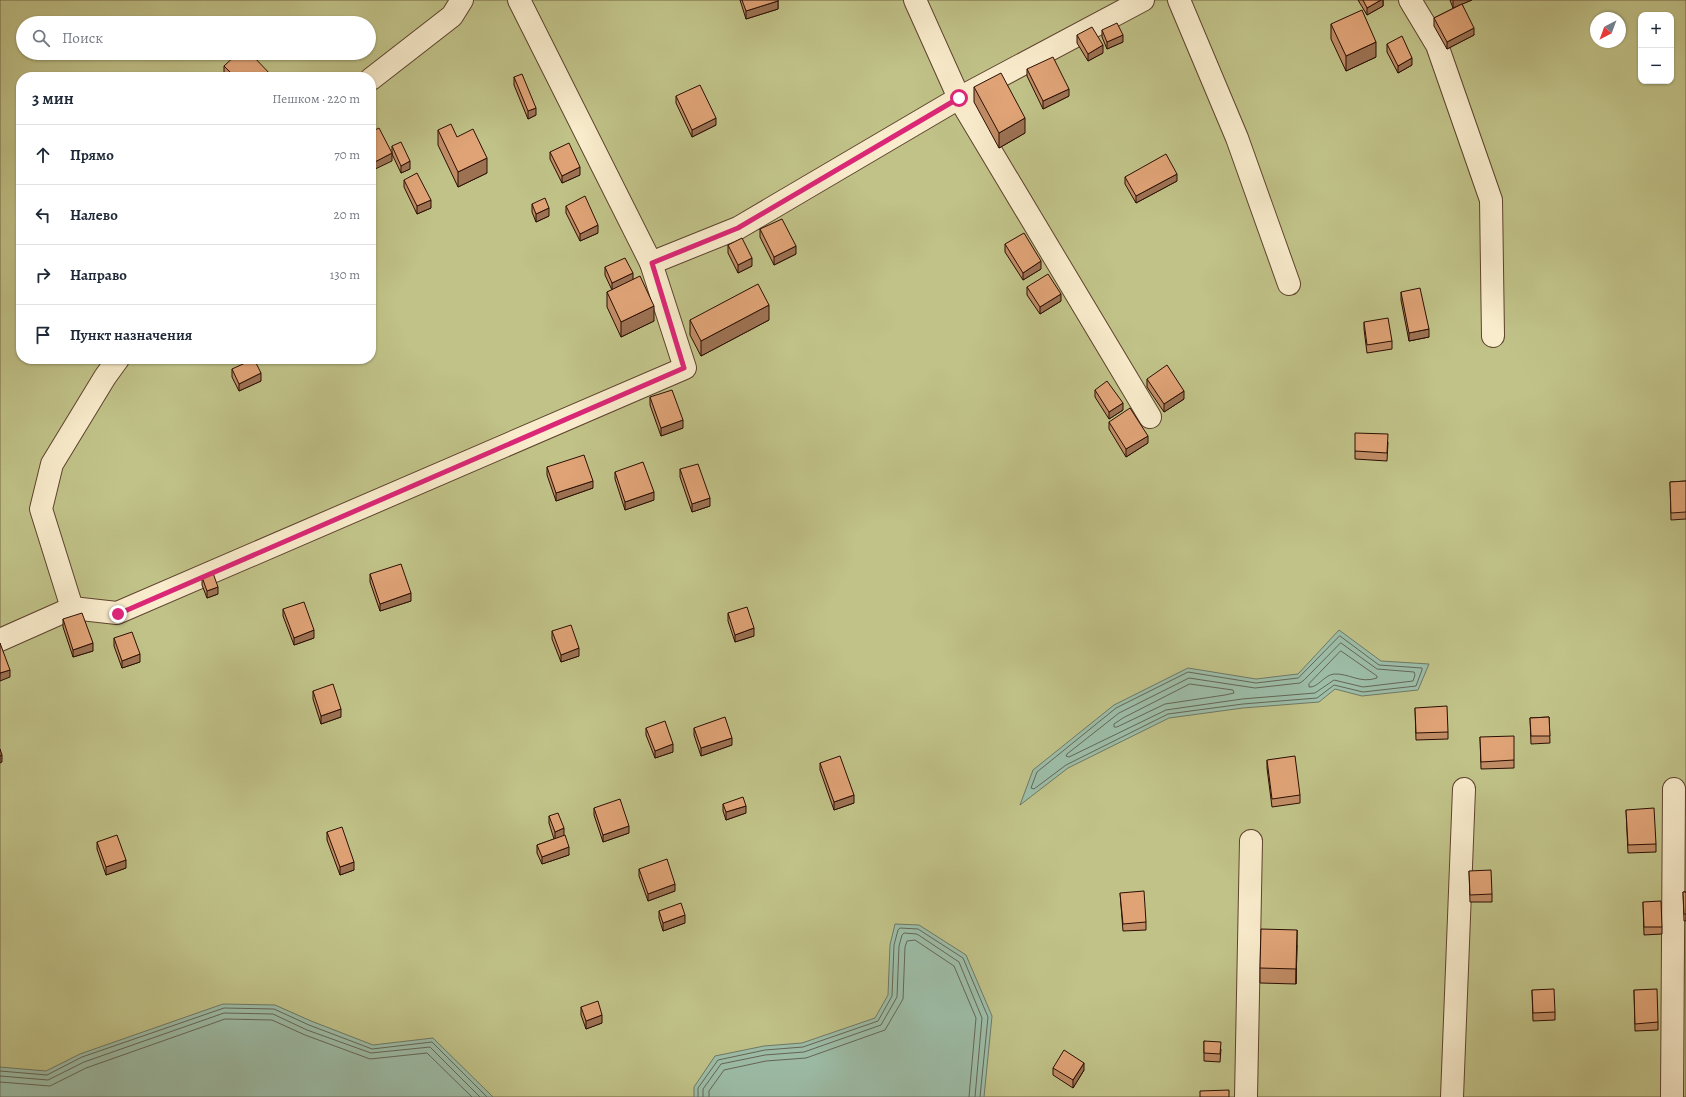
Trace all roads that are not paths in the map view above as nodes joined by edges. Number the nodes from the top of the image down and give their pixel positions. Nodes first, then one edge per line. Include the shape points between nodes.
1 (462, 0) edge
2 (519, 0) edge
3 (915, 0) edge
4 (1143, 0) edge
5 (1179, 0) edge
6 (1410, 0) edge
7 (376, 75) edge
8 (959, 98) junction
9 (652, 263) junction
10 (1289, 284) dead end
11 (1493, 336) dead end
12 (114, 364) edge
13 (1150, 417) dead end
14 (72, 608) junction
15 (0, 640) edge
16 (1464, 789) dead end
17 (1674, 789) dead end
18 (1250, 841) dead end
19 (1246, 1097) edge
20 (1452, 1097) edge
21 (1672, 1097) edge

1 - 7 lane via 452,16
2 - 9 lane
3 - 8 lane
4 - 8 lane
5 - 10 lane via 1237,138
6 - 11 lane via 1437,45 1491,200
8 - 9 lane via 738,228
8 - 13 lane
9 - 14 lane via 684,368 118,614
12 - 14 lane via 52,464 40,509
14 - 15 lane
16 - 20 lane
17 - 21 lane
18 - 19 lane

